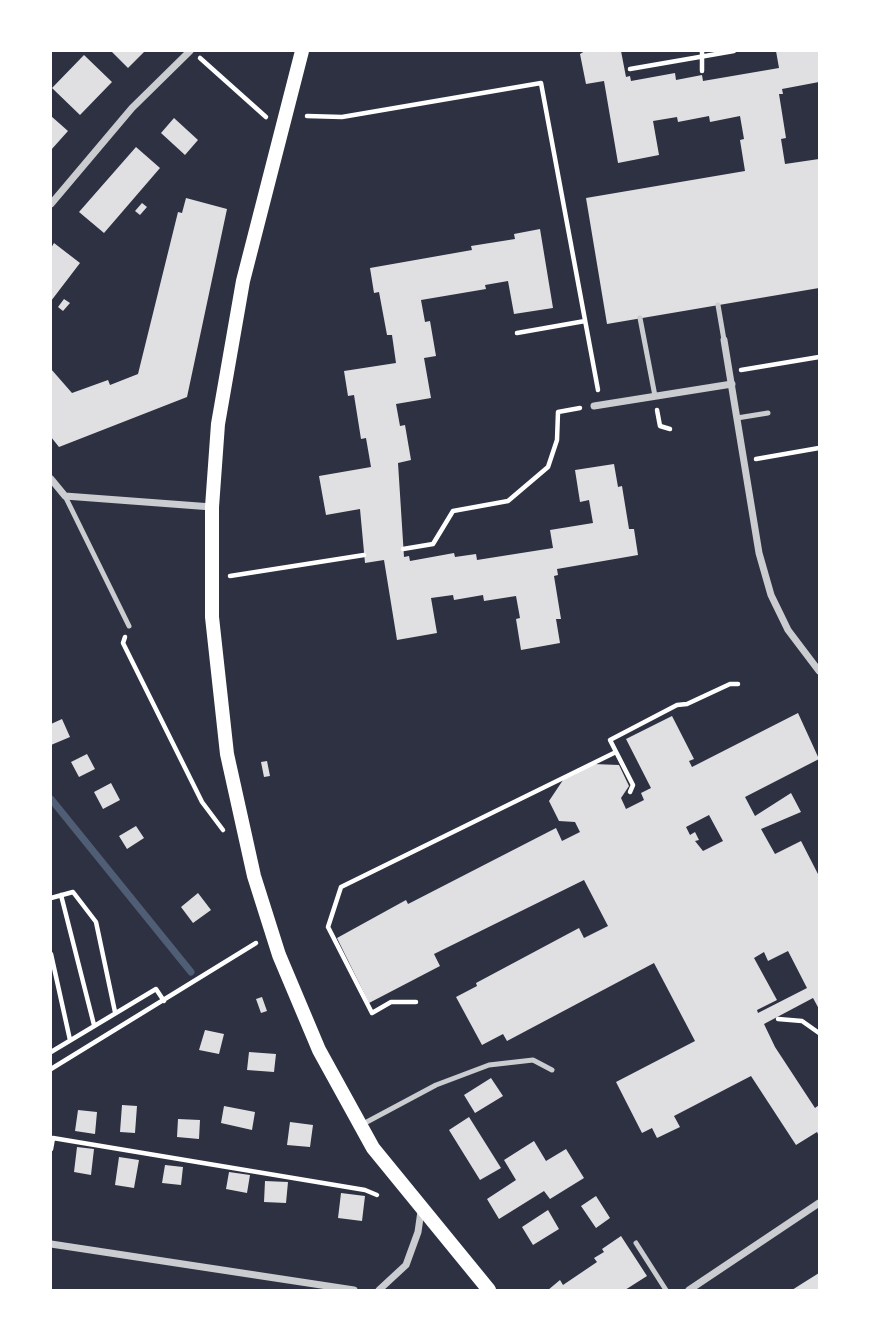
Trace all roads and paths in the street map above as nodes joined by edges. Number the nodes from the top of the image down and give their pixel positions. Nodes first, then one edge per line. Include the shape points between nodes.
1 (191, 51) edge
2 (302, 51) edge
3 (734, 51) edge
4 (702, 53) edge
5 (630, 69) dead end
6 (702, 71) dead end
7 (307, 116) dead end
8 (266, 117) dead end
9 (51, 204) edge
10 (718, 305) dead end
11 (640, 318) dead end
12 (585, 321) junction
13 (517, 333) dead end
14 (724, 340) joint
15 (819, 357) edge
16 (730, 372) junction
17 (732, 384) junction
18 (655, 396) junction
19 (597, 405) junction
20 (768, 412) dead end
21 (737, 418) junction
22 (670, 429) dead end
23 (819, 448) edge
24 (744, 461) junction
25 (51, 479) edge
26 (65, 496) junction
27 (212, 507) junction
28 (403, 549) dead end
29 (364, 555) dead end
30 (230, 576) dead end
31 (129, 626) joint
32 (819, 671) edge
33 (738, 684) dead end
34 (616, 752) junction
35 (630, 792) dead end
36 (224, 831) dead end
37 (61, 895) junction
38 (51, 898) edge
39 (272, 934) junction
40 (51, 954) edge
41 (164, 1001) junction
42 (416, 1002) dead end
43 (115, 1012) junction
44 (778, 1018) dead end
45 (94, 1025) junction
46 (819, 1033) edge
47 (70, 1040) junction
48 (51, 1052) edge
49 (51, 1069) edge
50 (552, 1070) dead end
51 (360, 1126) junction
52 (51, 1149) edge
53 (377, 1195) dead end
54 (819, 1203) edge
55 (421, 1211) junction
56 (636, 1243) dead end
57 (51, 1244) edge
58 (354, 1290) edge
59 (379, 1290) edge
60 (489, 1290) edge
61 (666, 1290) edge
62 (689, 1290) edge

1 - 8 path
1 - 9 street via 132,108
2 - 27 main road via 238,306 218,424
3 - 4 path
4 - 5 path
4 - 6 path
7 - 12 path via 342,117 541,83
10 - 14 lane
11 - 18 lane
12 - 13 path
12 - 19 path
14 - 16 street
15 - 16 path
16 - 17 street
17 - 18 street
17 - 21 street
18 - 19 street
18 - 22 path via 660,426
19 - 28 path via 558,412 557,440 548,467 508,501 453,511 433,544
20 - 21 lane
21 - 24 street
23 - 24 path
24 - 32 street via 771,595 788,630
25 - 26 street
26 - 27 street
26 - 31 lane
27 - 39 main road via 212,617 226,741 254,876
29 - 30 path
31 - 36 path via 123,643 202,802
33 - 34 path via 677,705 610,740
34 - 35 path via 633,785
34 - 42 path via 341,887 328,927 372,1013 391,1002
37 - 38 path
37 - 43 path via 73,892 96,922
37 - 45 path
39 - 41 path
39 - 51 main road via 303,1015
40 - 47 path
41 - 43 path via 156,989
41 - 49 path
43 - 45 path
44 - 46 path via 802,1021
45 - 47 path
47 - 48 path
50 - 51 lane via 533,1060 489,1065 436,1085
51 - 55 main road
52 - 53 path via 52,1138
54 - 62 street
55 - 59 street via 406,1265
55 - 60 main road
56 - 61 lane
57 - 58 street

